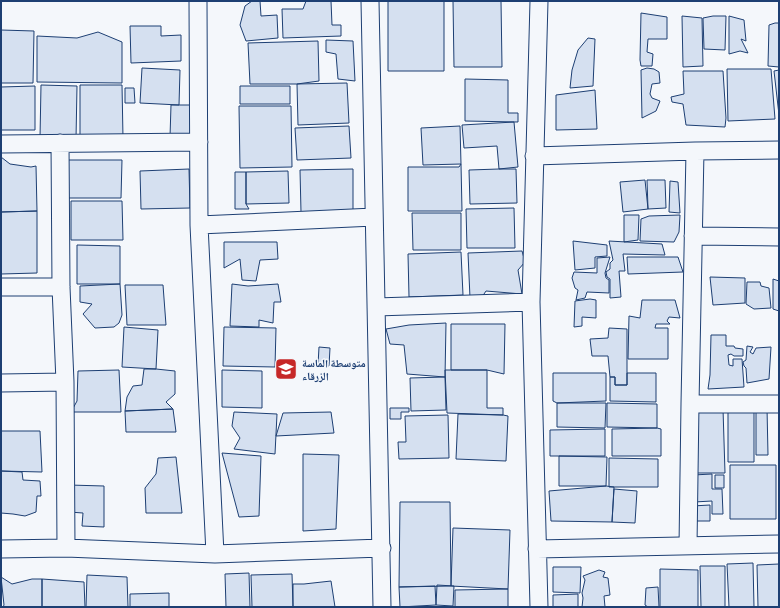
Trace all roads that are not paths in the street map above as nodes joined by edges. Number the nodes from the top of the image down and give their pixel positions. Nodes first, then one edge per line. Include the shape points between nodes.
1 (198, 1) edge
2 (370, 1) edge
3 (539, 1) edge
4 (199, 142) junction
5 (60, 143) junction
6 (1, 144) edge
7 (779, 150) edge
8 (695, 151) junction
9 (534, 156) junction
10 (374, 217) junction
11 (199, 225) junction
12 (693, 236) junction
13 (779, 238) edge
14 (1, 287) edge
15 (61, 287) junction
16 (532, 302) junction
17 (376, 307) junction
18 (1, 382) edge
19 (65, 382) junction
20 (690, 404) junction
21 (779, 404) edge
22 (779, 544) edge
23 (688, 546) junction
24 (66, 548) junction
25 (382, 548) junction
26 (1, 549) edge
27 (538, 549) junction
28 (215, 554) junction
29 (382, 607) edge
30 (539, 607) edge

1 - 4 street
2 - 10 street
3 - 9 street
4 - 5 street
4 - 11 street
5 - 6 street
5 - 15 street
7 - 8 street
8 - 9 street
8 - 12 street
9 - 16 street
10 - 11 street
10 - 17 street
11 - 28 street
12 - 13 street
12 - 20 street
14 - 15 street
15 - 19 street
16 - 17 street
16 - 27 street
17 - 25 street
18 - 19 street
19 - 24 street
20 - 21 street
20 - 23 street
22 - 23 street
23 - 27 street
24 - 26 street
24 - 28 street
25 - 28 street
25 - 29 street
27 - 30 street

